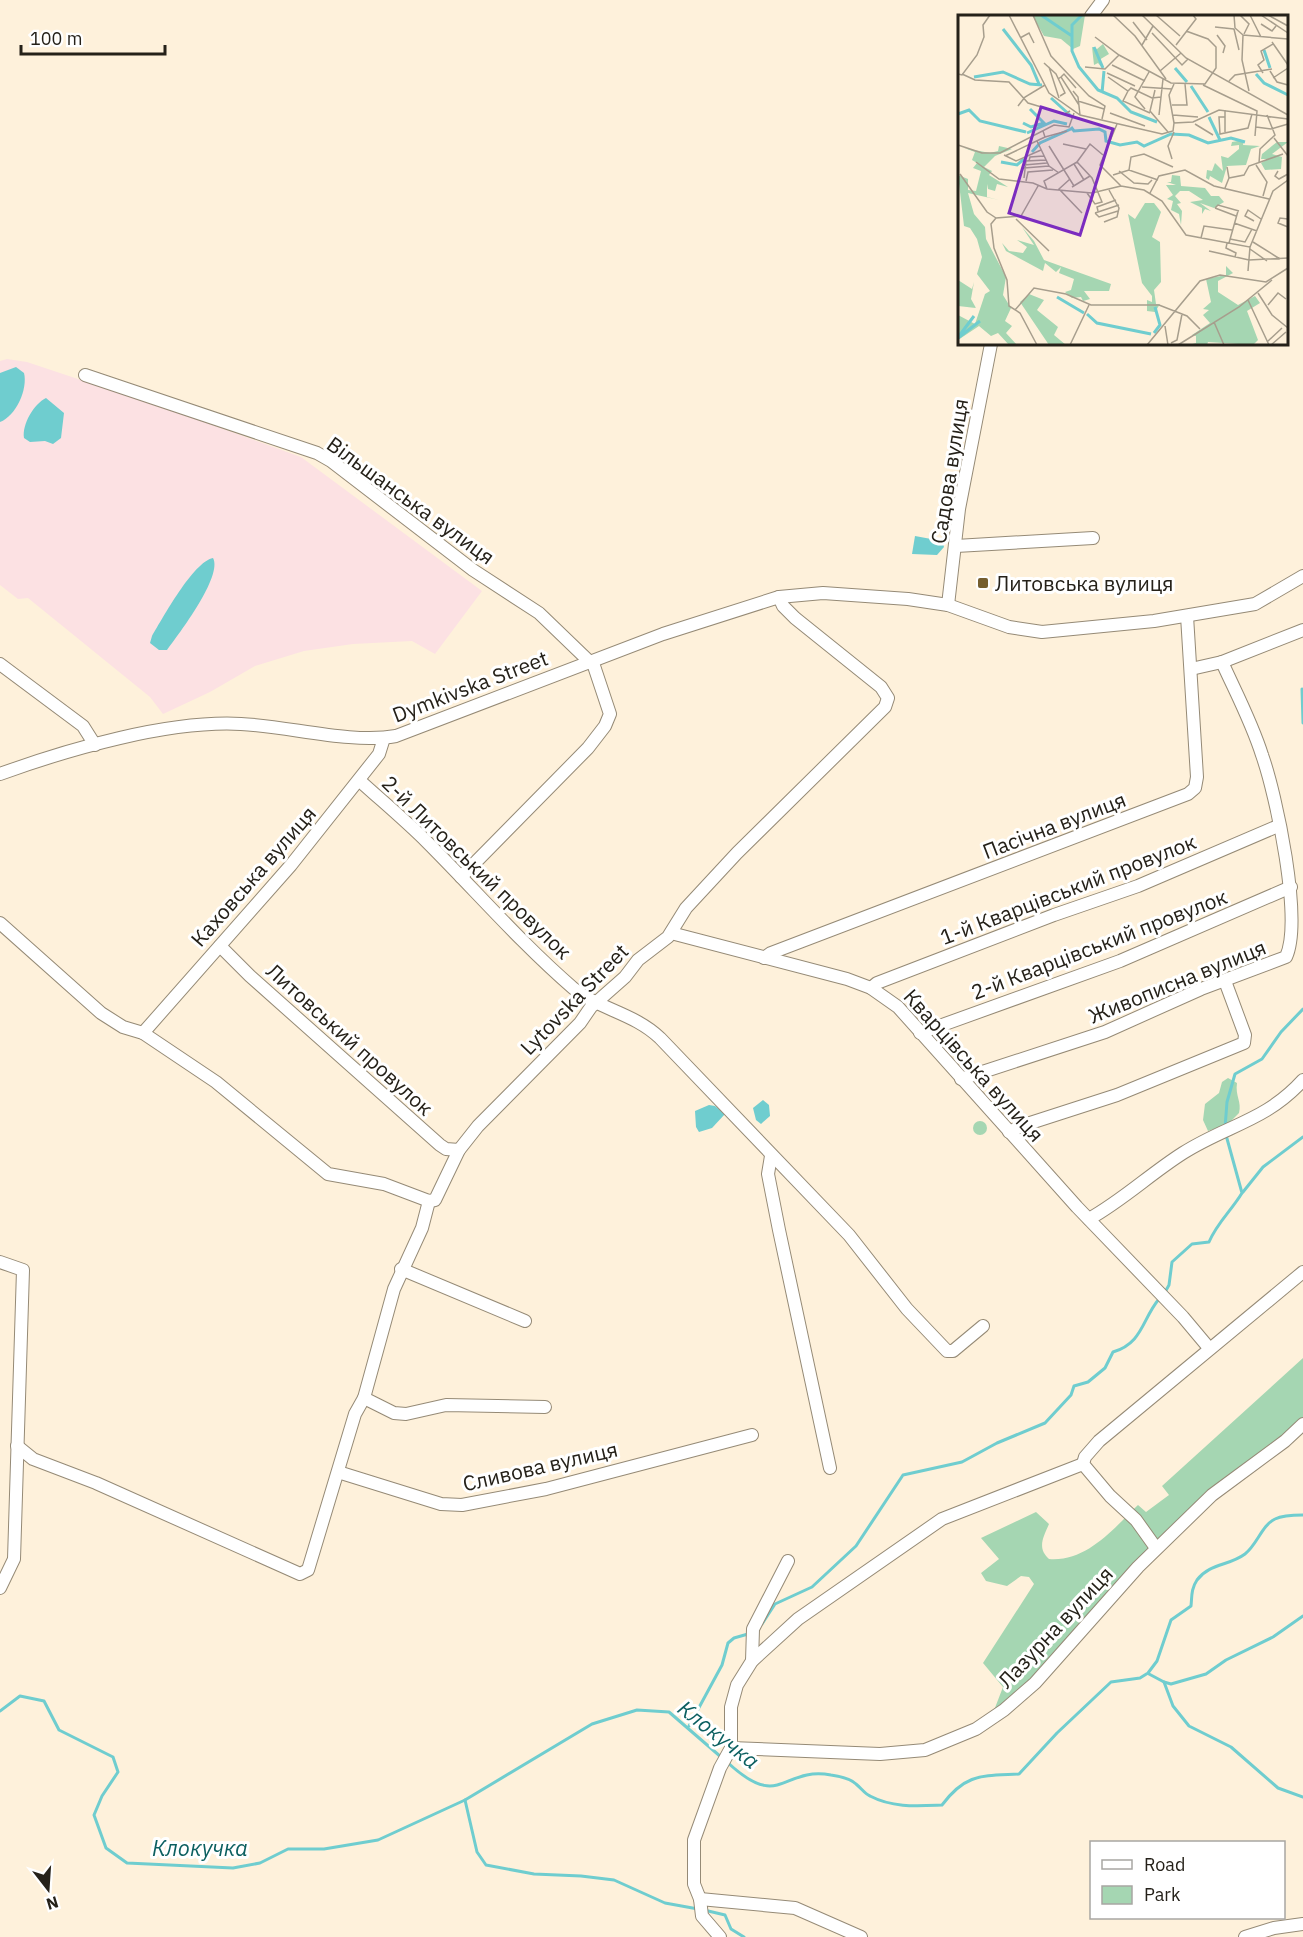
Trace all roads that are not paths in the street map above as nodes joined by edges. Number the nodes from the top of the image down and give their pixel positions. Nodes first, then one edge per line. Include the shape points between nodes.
1 (1103, 0) edge
2 (1092, 15) edge
3 (991, 345) edge
4 (85, 375) dead end
5 (1093, 538) dead end
6 (956, 546) junction
7 (1303, 576) edge
8 (780, 597) junction
9 (948, 605) junction
10 (1187, 616) junction
11 (1302, 632) edge
12 (590, 662) junction
13 (1222, 662) junction
14 (1191, 669) junction
15 (3, 670) edge
16 (384, 738) junction
17 (95, 745) junction
18 (0, 774) edge
19 (360, 781) junction
20 (1278, 826) junction
21 (460, 877) junction
22 (1291, 887) junction
23 (0, 923) edge
24 (671, 933) junction
25 (220, 946) junction
26 (764, 958) junction
27 (1225, 981) junction
28 (872, 988) junction
29 (596, 1002) junction
30 (143, 1033) junction
31 (920, 1033) junction
32 (961, 1079) junction
33 (1303, 1080) edge
34 (1009, 1132) junction
35 (459, 1150) junction
36 (771, 1156) junction
37 (429, 1201) junction
38 (1089, 1219) junction
39 (0, 1262) edge
40 (401, 1269) junction
41 (1303, 1272) edge
42 (525, 1321) dead end
43 (983, 1326) dead end
44 (1209, 1348) junction
45 (364, 1398) junction
46 (544, 1407) dead end
47 (1303, 1424) edge
48 (752, 1435) dead end
49 (17, 1446) junction
50 (1083, 1464) junction
51 (830, 1468) dead end
52 (338, 1472) junction
53 (1156, 1548) junction
54 (788, 1561) dead end
55 (0, 1588) edge
56 (752, 1662) junction
57 (726, 1757) junction
58 (700, 1907) junction
59 (1303, 1923) edge
60 (720, 1937) edge
61 (861, 1937) edge
62 (1245, 1937) edge

1 - 2 street
3 - 6 street, Садова вулиця via 959,509
4 - 12 street, Вільшанська вулиця via 325,457 473,570 528,605
5 - 6 street
6 - 9 street, Садова вулиця
7 - 10 street, Dymkivska Street via 1258,603
8 - 9 street, Dymkivska Street via 851,594
8 - 12 street, Dymkivska Street
8 - 24 street, Lytovska Street via 795,618 877,683 887,696 887,704 721,869 686,908
9 - 10 street, Dymkivska Street via 1009,627 1033,631
10 - 14 street, Пасічна вулиця
11 - 13 street
12 - 16 street, Dymkivska Street via 419,730
12 - 21 street via 610,714 605,726
13 - 14 street
13 - 20 street, Живописна вулиця via 1261,752
14 - 26 street, Пасічна вулиця via 1197,777 1195,788 1188,794
15 - 17 street via 83,726
16 - 17 street, Dymkivska Street via 210,723
16 - 19 street, Каховська вулиця via 381,750
17 - 18 street, Dymkivska Street
19 - 21 street, 2-й Литовський провулок
19 - 25 street, Каховська вулиця
20 - 22 street, Живописна вулиця
20 - 28 street, 1-й Кварцівський провулок via 1138,886 957,951 877,982
21 - 29 street, 2-й Литовський провулок via 529,950 583,996
22 - 27 street, Живописна вулиця via 1290,944 1286,957
22 - 31 street, 2-й Кварцівський провулок via 1120,961
23 - 30 street via 94,1007 123,1027
24 - 26 street, Кварцівська вулиця
24 - 29 street, Lytovska Street
25 - 30 street, Каховська вулиця
25 - 35 street, Литовський провулок via 440,1145
26 - 28 street, Кварцівська вулиця
27 - 32 street, Живописна вулиця via 1105,1032
27 - 34 street via 1245,1035 1244,1043 1117,1095
28 - 31 street, Кварцівська вулиця via 890,1000
29 - 35 street, Lytovska Street via 580,1023 488,1114
29 - 36 street, 2-й Литовський провулок via 655,1033
30 - 37 street via 233,1095 328,1173 384,1184
31 - 32 street, Кварцівська вулиця
32 - 34 street, Кварцівська вулиця
33 - 38 street via 1272,1109 1183,1153
34 - 38 street, Кварцівська вулиця
35 - 37 street, Lytovska Street via 440,1194
36 - 43 street, 2-й Литовський провулок via 849,1235 907,1309 947,1351 953,1351
36 - 51 street via 768,1174 778,1230
37 - 40 street via 422,1228
38 - 44 street, Кварцівська вулиця
39 - 49 street via 23,1270
40 - 42 street
40 - 45 street
41 - 44 street
44 - 50 street via 1099,1441
45 - 46 street via 394,1413 406,1414 446,1405
45 - 52 street via 355,1414
47 - 53 street, Лазурна вулиця via 1223,1486
48 - 52 street, Сливова вулиця via 546,1489 462,1505 441,1504
49 - 52 street via 33,1460 96,1483 300,1574 308,1570
49 - 55 street via 14,1559
50 - 53 street via 1136,1520
50 - 56 street via 942,1519 798,1619
53 - 57 street, Лазурна вулиця via 1028,1690 970,1732 925,1750
54 - 56 street via 752,1633
56 - 57 street via 737,1685 730,1707
57 - 58 street via 694,1840 694,1884
58 - 60 street
58 - 61 street via 795,1908
59 - 62 street

